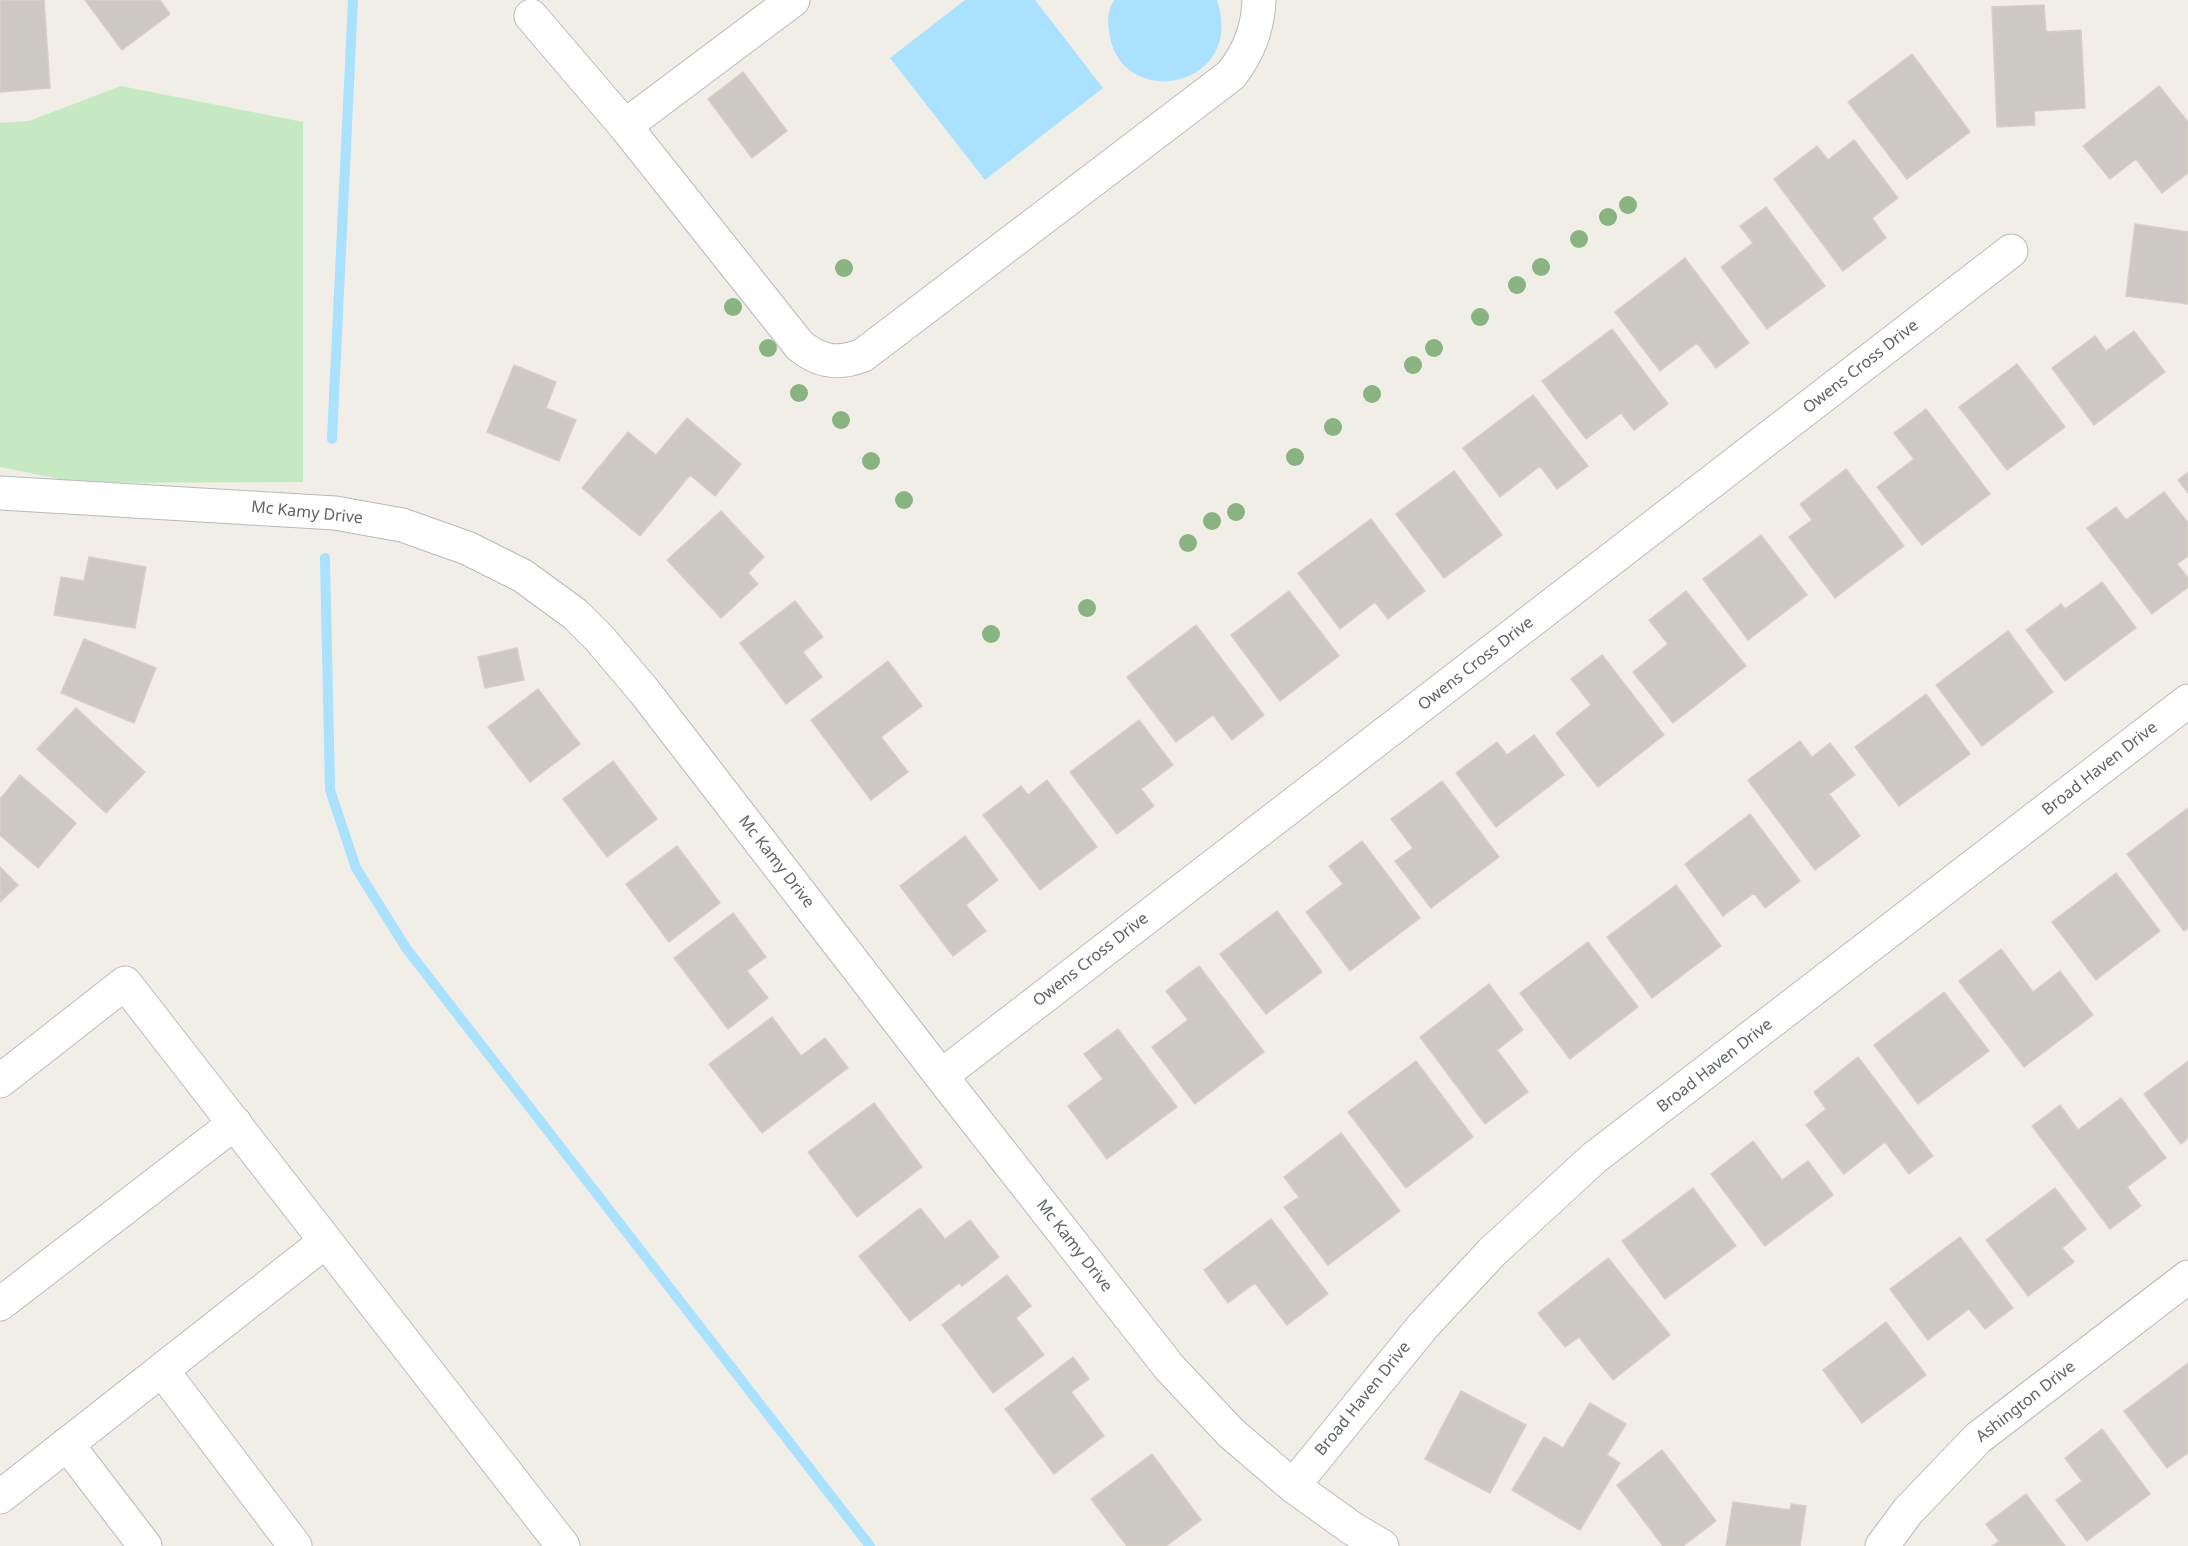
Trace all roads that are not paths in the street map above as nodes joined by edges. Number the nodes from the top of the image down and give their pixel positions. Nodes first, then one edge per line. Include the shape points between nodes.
1 (793, 0) edge
2 (1259, 0) edge
3 (531, 16) dead end
4 (625, 126) junction
5 (2011, 251) dead end
6 (0, 493) edge
7 (2188, 701) edge
8 (941, 1076) junction
9 (0, 1081) edge
10 (235, 1124) junction
11 (326, 1241) junction
12 (2188, 1277) edge
13 (0, 1304) edge
14 (162, 1370) junction
15 (68, 1444) junction
16 (1293, 1486) junction
17 (0, 1497) edge
18 (146, 1546) edge
19 (295, 1546) edge
20 (563, 1546) edge
21 (1382, 1546) edge
22 (1882, 1546) edge

1 - 4 street
2 - 4 street via 1254,38 1231,75 863,356 849,361 822,360 800,346
3 - 4 street
5 - 8 street, Owens Cross Drive
6 - 8 street, Mc Kamy Drive via 335,513 402,525 466,548 523,576 575,614 645,691
7 - 16 street, Broad Haven Drive via 1594,1158 1492,1252 1431,1317
8 - 16 street, Mc Kamy Drive via 1169,1367 1232,1432
9 - 10 street via 125,983
10 - 11 street
10 - 13 street
11 - 14 street
11 - 20 street
12 - 22 street, Ashington Drive via 1978,1438 1908,1511
14 - 15 street
14 - 19 street
15 - 17 street
15 - 18 street
16 - 21 street, Mc Kamy Drive

